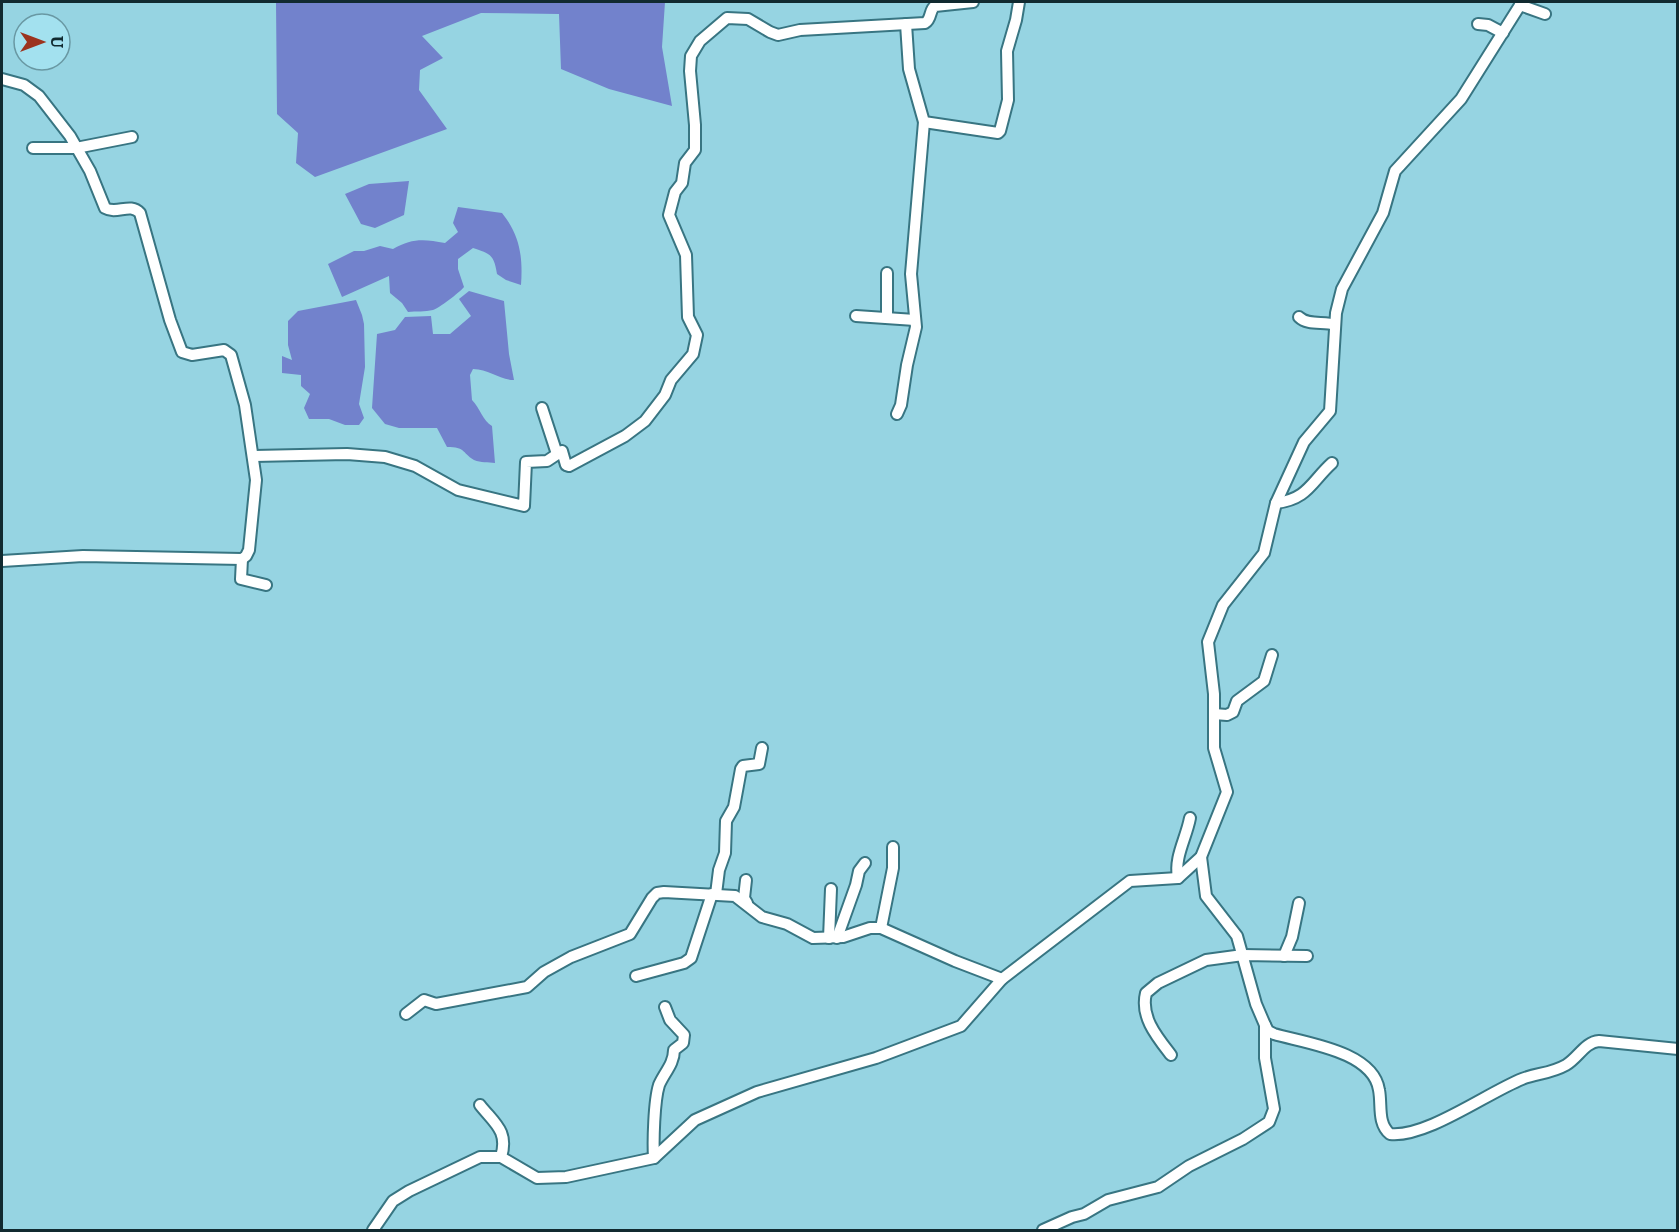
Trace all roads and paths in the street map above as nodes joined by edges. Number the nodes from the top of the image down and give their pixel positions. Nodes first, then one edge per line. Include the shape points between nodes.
1 (973, 2) edge
2 (1019, 2) edge
3 (1521, 3) edge
4 (1545, 14) dead end
5 (906, 24) junction
6 (1478, 24) dead end
7 (1503, 33) junction
8 (2, 79) edge
9 (924, 122) junction
10 (132, 137) dead end
11 (33, 148) dead end
12 (76, 148) junction
13 (887, 273) dead end
14 (856, 316) dead end
15 (1299, 317) dead end
16 (887, 318) junction
17 (915, 320) junction
18 (1335, 325) junction
19 (542, 408) dead end
20 (897, 414) dead end
21 (557, 454) junction
22 (253, 456) junction
23 (1332, 463) dead end
24 (1276, 503) junction
25 (242, 559) junction
26 (2, 561) edge
27 (266, 585) dead end
28 (1272, 655) dead end
29 (1214, 714) junction
30 (762, 748) dead end
31 (1190, 818) dead end
32 (893, 847) dead end
33 (1201, 857) junction
34 (865, 862) dead end
35 (1178, 878) junction
36 (746, 880) dead end
37 (831, 889) dead end
38 (714, 894) junction
39 (747, 903) junction
40 (1299, 903) dead end
41 (881, 928) junction
42 (833, 938) junction
43 (1243, 955) junction
44 (1284, 956) junction
45 (1307, 956) dead end
46 (636, 975) dead end
47 (1002, 979) junction
48 (665, 1007) dead end
49 (406, 1014) dead end
50 (1264, 1025) junction
51 (1677, 1049) edge
52 (1171, 1055) dead end
53 (480, 1105) dead end
54 (501, 1157) junction
55 (654, 1158) junction
56 (373, 1230) edge
57 (1043, 1230) edge

1 - 5 street via 935,6 928,22
2 - 9 street via 1007,51 1008,100 999,133
3 - 4 street
3 - 7 street
5 - 9 street via 909,69
5 - 21 street via 800,30 778,35 748,19 729,17 700,41 690,58 696,148 686,161 669,215 686,255 688,317 697,334 693,354 645,421 625,436 568,466 562,451
6 - 7 street
7 - 18 street via 1461,99 1395,171 1383,213 1342,289
8 - 12 street via 24,85 39,96
9 - 17 street via 911,274
10 - 12 street
11 - 12 street
12 - 22 street via 105,208 114,211 131,207 140,213 182,352 192,355 224,350 231,355 245,405
13 - 16 street
14 - 16 street
15 - 18 street via 1307,322
16 - 17 street
17 - 20 street
18 - 24 street via 1330,411 1304,442
19 - 21 street
21 - 22 street via 547,461 526,462 524,506 458,489 415,466 384,457 347,453
22 - 25 street via 254,507 249,550
23 - 24 street via 1302,495
24 - 29 street via 1264,553 1223,605 1208,642
25 - 26 street via 83,556
25 - 27 street via 241,579
28 - 29 street via 1262,685 1237,701 1233,712
29 - 33 street via 1214,748 1227,792
30 - 38 street via 759,764 741,769 734,807 726,821 725,853
31 - 35 street via 1176,867
32 - 41 street via 893,868
33 - 35 street
33 - 43 street via 1206,896 1234,931
34 - 42 street
35 - 47 street via 1130,881
36 - 39 street
37 - 42 street
38 - 39 street via 735,896
38 - 46 street via 691,958
38 - 49 street via 657,893 630,934 571,957 527,987 436,1004 424,1000
39 - 42 street via 762,917 787,924 813,938
40 - 44 street
41 - 42 street
41 - 47 street
43 - 44 street
43 - 50 street
43 - 52 street via 1200,962 1146,993 1144,1005 1150,1027
44 - 45 street
47 - 55 street via 961,1026 876,1058 757,1092 695,1120
48 - 55 street via 670,1020 684,1035 658,1089
50 - 51 street via 1274,1034 1324,1047 1366,1068 1376,1078 1383,1126 1393,1134 1425,1128 1524,1078 1558,1070 1592,1042
50 - 57 street via 1274,1109 1269,1122 1158,1187 1108,1200
53 - 54 street via 503,1137
54 - 55 street via 537,1178 566,1177
54 - 56 street via 480,1157 409,1191 393,1201

